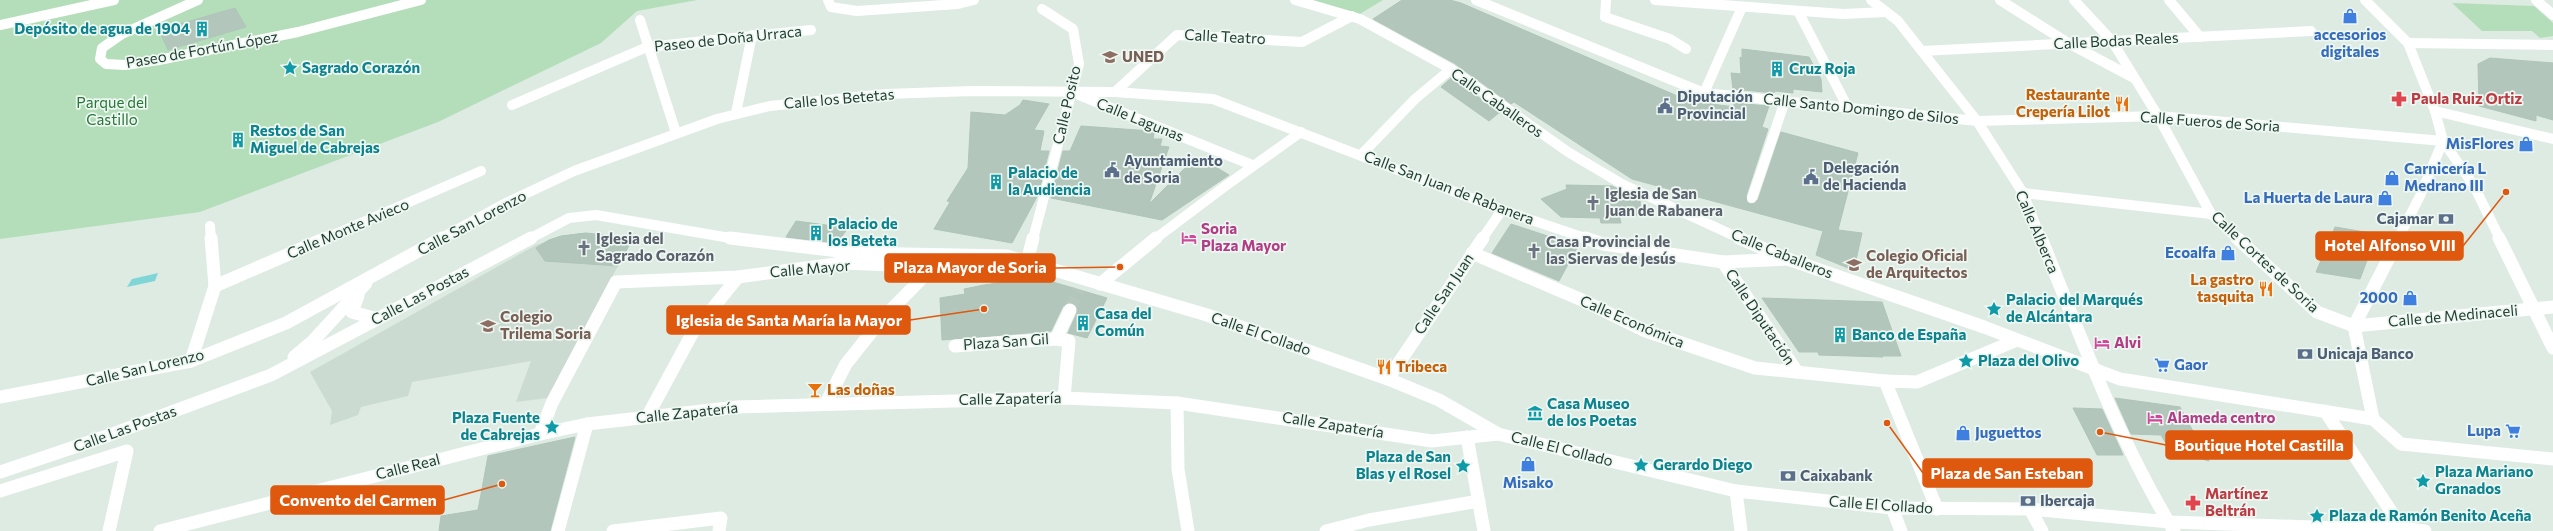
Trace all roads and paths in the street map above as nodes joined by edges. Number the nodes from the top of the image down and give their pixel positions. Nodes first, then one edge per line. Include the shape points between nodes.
1 (114, 0) edge
2 (198, 0) edge
3 (421, 0) edge
4 (828, 0) edge
5 (974, 0) edge
6 (1295, 0) edge
7 (1476, 0) edge
8 (1510, 0) edge
9 (1606, 0) edge
10 (1655, 0) edge
11 (1871, 0) edge
12 (2000, 0) edge
13 (2074, 0) edge
14 (2169, 0) edge
15 (2366, 0) edge
16 (2536, 0) edge
17 (1742, 7) junction
18 (1042, 9) dead end
19 (1503, 10) junction
20 (1798, 11) junction
21 (1886, 12) junction
22 (2553, 15) edge
23 (1352, 16) junction
24 (640, 20) dead end
25 (0, 25) edge
26 (811, 30) dead end
27 (2311, 31) dead end
28 (752, 35) junction
29 (2200, 37) junction
30 (2112, 41) junction
31 (2408, 43) junction
32 (2068, 44) junction
33 (2553, 45) edge
34 (647, 47) junction
35 (1686, 49) dead end
36 (1922, 51) junction
37 (1450, 69) junction
38 (2134, 78) junction
39 (1072, 92) junction
40 (1115, 92) junction
41 (1704, 93) junction
42 (1785, 101) junction
43 (512, 105) dead end
44 (1848, 108) junction
45 (2435, 110) junction
46 (736, 113) junction
47 (2158, 116) junction
48 (1977, 121) junction
49 (1301, 132) junction
50 (676, 133) junction
51 (2553, 139) edge
52 (2443, 141) junction
53 (1361, 155) junction
54 (1252, 165) junction
55 (481, 171) dead end
56 (574, 171) joint
57 (2023, 193) junction
58 (1752, 198) dead end
59 (1502, 210) junction
60 (2211, 214) junction
61 (569, 218) joint
62 (210, 226) dead end
63 (1472, 253) junction
64 (1788, 259) junction
65 (1028, 262) junction
66 (1723, 262) junction
67 (932, 268) junction
68 (738, 276) junction
69 (371, 278) junction
70 (1100, 284) junction
71 (215, 286) junction
72 (2553, 307) edge
73 (2534, 309) junction
74 (1070, 310) tunnel mouth
75 (377, 319) junction
76 (2354, 326) junction
77 (1056, 339) junction
78 (2017, 340) junction
79 (955, 346) dead end
80 (2553, 348) edge
81 (191, 361) junction
82 (2094, 370) junction
83 (1797, 372) junction
84 (272, 375) junction
85 (1388, 379) junction
86 (1885, 381) junction
87 (0, 397) edge
88 (1064, 398) junction
89 (826, 403) junction
90 (1177, 403) junction
91 (2325, 411) junction
92 (647, 417) junction
93 (2374, 419) junction
94 (587, 424) junction
95 (540, 434) junction
96 (1498, 434) junction
97 (1467, 438) junction
98 (2553, 459) edge
99 (0, 472) edge
100 (0, 491) edge
101 (1736, 491) junction
102 (1479, 501) junction
103 (1892, 508) junction
104 (1937, 508) junction
105 (2030, 509) junction
106 (720, 524) edge
107 (1482, 526) edge
108 (2172, 526) edge
109 (2402, 528) junction
110 (2340, 529) edge
111 (109, 531) edge
112 (160, 531) edge
113 (558, 531) edge
114 (613, 531) edge
115 (1188, 531) edge
116 (1326, 531) edge
117 (1741, 531) edge
118 (1902, 531) edge
119 (2042, 531) edge
120 (2425, 531) edge

1 - 25 street
2 - 3 street, Paseo de Fortún López via 122,34 102,48 100,59 106,64 125,66 159,60 298,32
4 - 5 street via 832,7 857,11 958,4
6 - 23 street, Calle Caballeros
7 - 19 street, Calle Santo Domingo de Silos
8 - 19 street
9 - 35 street via 1605,17 1670,39
10 - 17 street
11 - 21 street, Calle Alberca
12 - 32 street
13 - 30 street, Calle Cortes de Soria
14 - 29 street
15 - 31 street
16 - 22 street
17 - 20 street
17 - 41 street
18 - 39 street, Calle Posito via 1073,29 1079,64
19 - 41 street, Calle Santo Domingo de Silos
20 - 21 street via 1843,14
20 - 44 street
21 - 36 street, Calle Alberca via 1898,21
23 - 37 street, Calle Caballeros
23 - 40 street, Calle Teatro via 1302,42 1177,35
24 - 34 street
26 - 28 street, Paseo de Doña Urraca
27 - 29 street, Calle Bodas Reales
28 - 34 street, Paseo de Doña Urraca
28 - 46 street
29 - 30 street, Calle Bodas Reales
30 - 32 street, Calle Bodas Reales
30 - 38 street, Calle Cortes de Soria
31 - 33 street
31 - 45 street
32 - 36 street, Calle Bodas Reales
32 - 38 street
34 - 43 street, Paseo de Doña Urraca
34 - 50 street
36 - 48 street, Calle Alberca
37 - 53 street via 1430,83 1402,109
37 - 64 street, Calle Caballeros via 1568,152 1622,184
38 - 47 street, Calle Cortes de Soria
39 - 40 street, Calle los Betetas
39 - 46 street, Calle los Betetas via 972,91 886,94 770,106
39 - 54 street, Calle Lagunas
39 - 65 street, Calle Posito
40 - 49 street, Calle San Juan de Rabanera via 1213,99
41 - 42 street, Calle Santo Domingo de Silos
42 - 44 street, Calle Santo Domingo de Silos
42 - 58 street
44 - 48 street, Calle Santo Domingo de Silos
45 - 51 street
45 - 52 street
46 - 50 street, Calle los Betetas
47 - 48 street, Calle Fueros de Soria
47 - 52 street, Calle Fueros de Soria
47 - 60 street, Calle Cortes de Soria
48 - 57 street, Calle Alberca
49 - 53 street, Calle San Juan de Rabanera
49 - 54 street
50 - 56 street, Calle los Betetas
52 - 73 street via 2474,186
52 - 76 street via 2420,196
53 - 59 street, Calle San Juan de Rabanera
54 - 70 street via 1162,232
55 - 71 street, Calle Monte Avieco
56 - 69 street, Calle San Lorenzo via 508,202
57 - 60 street
57 - 82 street, Calle Alberca
59 - 63 street, Calle San Juan
59 - 66 street, Calle San Juan de Rabanera via 1603,244
60 - 76 street, Calle Cortes de Soria via 2317,312
61 - 65 street, Calle El Collado via 596,215 742,240 855,253 1007,256
61 - 75 street, Calle Las Postas
62 - 71 street
63 - 83 street, Calle Económica via 1582,300 1643,330 1755,368
63 - 85 street, Calle San Juan
64 - 66 street, Calle San Juan de Rabanera
64 - 78 street, Calle Caballeros
65 - 67 street, Calle Mayor via 992,269
65 - 70 street, Calle El Collado via 1082,284
66 - 83 street, Calle Diputación
67 - 68 street, Calle Mayor via 843,263
67 - 89 street via 882,320 846,364
68 - 92 street via 692,334
68 - 95 street, Calle Mayor via 616,282 552,403
69 - 75 street, Calle San Lorenzo via 356,300 352,312
69 - 81 street, Calle San Lorenzo via 286,323
69 - 84 street, Calle Las Postas via 313,341
70 - 85 street, Calle El Collado via 1207,316
71 - 81 street
72 - 73 street, Calle de Medinaceli
73 - 76 street, Calle de Medinaceli
73 - 80 street
74 - 77 street
75 - 84 street, Calle Las Postas
76 - 93 street
77 - 79 street, Plaza San Gil
77 - 88 street via 1069,341
78 - 82 street, Calle Caballeros
78 - 86 street, Calle Económica via 1917,382
81 - 87 street, Calle San Lorenzo
82 - 91 street, Calle Caballeros via 2120,379
82 - 108 street, Calle Alberca via 2155,500
83 - 86 street, Calle Económica
84 - 99 street, Calle Las Postas via 107,436
85 - 96 street, Calle El Collado via 1439,400
86 - 104 street
88 - 89 street, Calle Zapatería
88 - 90 street, Calle Zapatería
89 - 92 street, Calle Zapatería via 737,407
90 - 97 street, Calle Zapatería via 1432,441
90 - 115 street via 1178,468
91 - 93 street, Calle Caballeros
91 - 109 street
92 - 94 street, Calle Zapatería
93 - 98 street via 2401,444
94 - 95 street, Calle Real
94 - 113 street
95 - 112 street, Calle Real
96 - 97 street
96 - 101 street, Calle El Collado
97 - 102 street
100 - 111 street via 127,451
101 - 103 street, Calle El Collado
101 - 117 street
102 - 107 street
102 - 116 street via 1369,520
103 - 104 street, Calle El Collado
103 - 118 street
104 - 105 street, Calle El Collado
105 - 108 street, Calle El Collado
105 - 119 street
106 - 114 street
108 - 110 street, Calle El Collado
109 - 110 street, Calle El Collado via 2385,526
109 - 120 street

